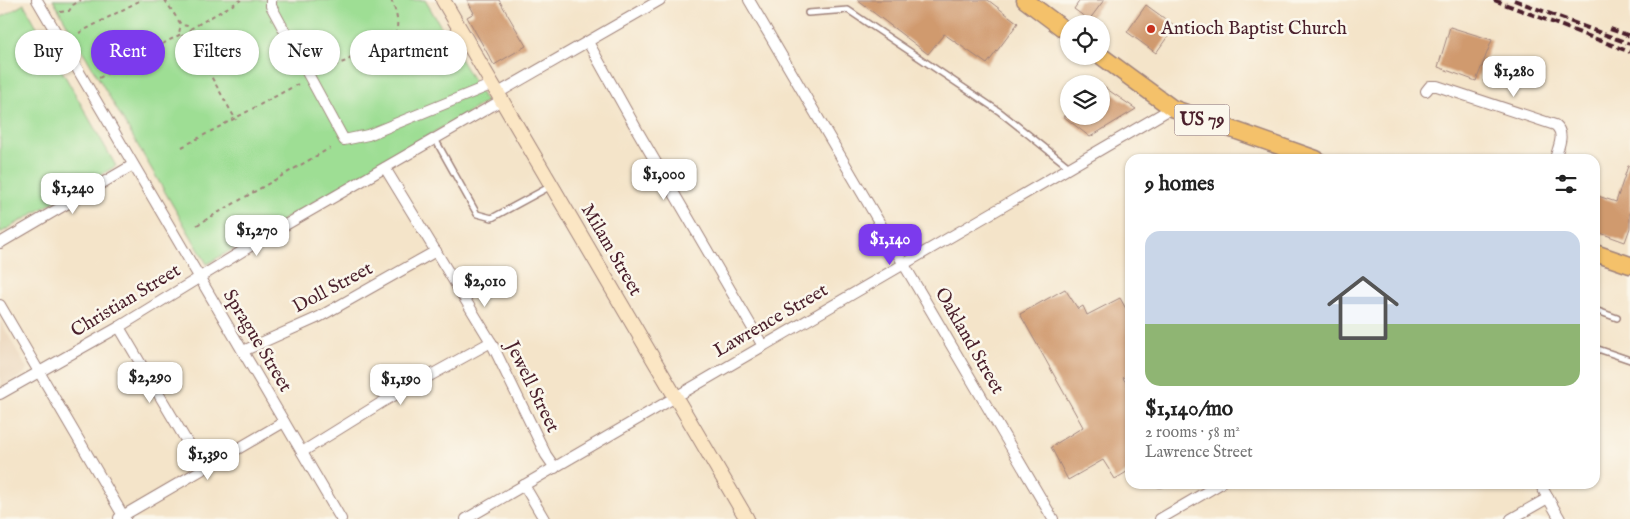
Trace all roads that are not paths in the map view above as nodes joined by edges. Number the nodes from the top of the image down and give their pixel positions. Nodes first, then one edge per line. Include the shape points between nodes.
1 (37, 0) edge
2 (271, 0) edge
3 (443, 0) edge
4 (660, 0) edge
5 (749, 0) edge
6 (1025, 0) edge
7 (808, 13) dead end
8 (1060, 25) edge
9 (588, 42) junction
10 (1110, 63) edge
11 (1426, 91) dead end
12 (498, 92) junction
13 (1172, 108) junction
14 (434, 138) junction
15 (1302, 154) edge
16 (1557, 154) edge
17 (133, 165) junction
18 (385, 168) junction
19 (1070, 168) junction
20 (552, 185) junction
21 (0, 243) edge
22 (436, 251) junction
23 (1600, 255) edge
24 (904, 264) junction
25 (1630, 265) edge
26 (199, 278) junction
27 (0, 305) edge
28 (1600, 312) edge
29 (1617, 318) dead end
30 (119, 327) junction
31 (491, 342) junction
32 (763, 346) junction
33 (1600, 350) edge
34 (243, 351) junction
35 (1630, 360) edge
36 (39, 371) junction
37 (0, 394) edge
38 (676, 397) junction
39 (284, 422) junction
40 (302, 452) junction
41 (554, 468) junction
42 (203, 469) junction
43 (524, 486) junction
44 (1209, 489) edge
45 (1543, 489) edge
46 (1548, 498) junction
47 (122, 518) edge
48 (341, 519) edge
49 (466, 519) edge
50 (544, 519) edge
51 (747, 519) edge
52 (1053, 519) edge
53 (1160, 519) edge
54 (1511, 519) edge
55 (1560, 519) edge

1 - 17 street, Sprague Street
2 - 12 street via 271,6 344,140
3 - 12 street, Milam Street
4 - 9 street
5 - 24 street, Oakland Street
6 - 8 main road
7 - 19 lane via 848,10 1000,112
9 - 12 street
9 - 32 street
10 - 13 main road, US 79
11 - 16 street via 1430,86 1437,86 1555,125 1562,136
12 - 14 street, Christian Street
12 - 20 street, Milam Street
13 - 15 main road, US 79
13 - 19 street, Lawrence Street
14 - 18 street, Christian Street
14 - 20 lane via 477,214 492,218
17 - 21 street
17 - 26 street, Sprague Street
18 - 22 street, Jewell Street
18 - 26 street, Christian Street
19 - 24 street, Lawrence Street
20 - 38 street, Milam Street
22 - 31 street, Jewell Street
22 - 34 street, Doll Street via 319,317
23 - 25 main road
24 - 32 street, Lawrence Street
24 - 52 street, Oakland Street
26 - 30 street, Christian Street
26 - 34 street, Sprague Street
27 - 36 street
28 - 29 lane
30 - 36 street, Christian Street
30 - 42 street
31 - 40 street via 384,401
31 - 41 street, Jewell Street
32 - 38 street, Lawrence Street
33 - 35 lane
34 - 39 street, Sprague Street
36 - 37 street, Christian Street
36 - 47 street
38 - 41 street, Lawrence Street
38 - 51 street, Milam Street
39 - 40 street, Sprague Street
39 - 42 street
40 - 48 street, Sprague Street
41 - 43 street, Lawrence Street
42 - 47 street
43 - 49 street, Lawrence Street
43 - 50 street
44 - 53 street
45 - 46 street
46 - 54 street
46 - 55 street

